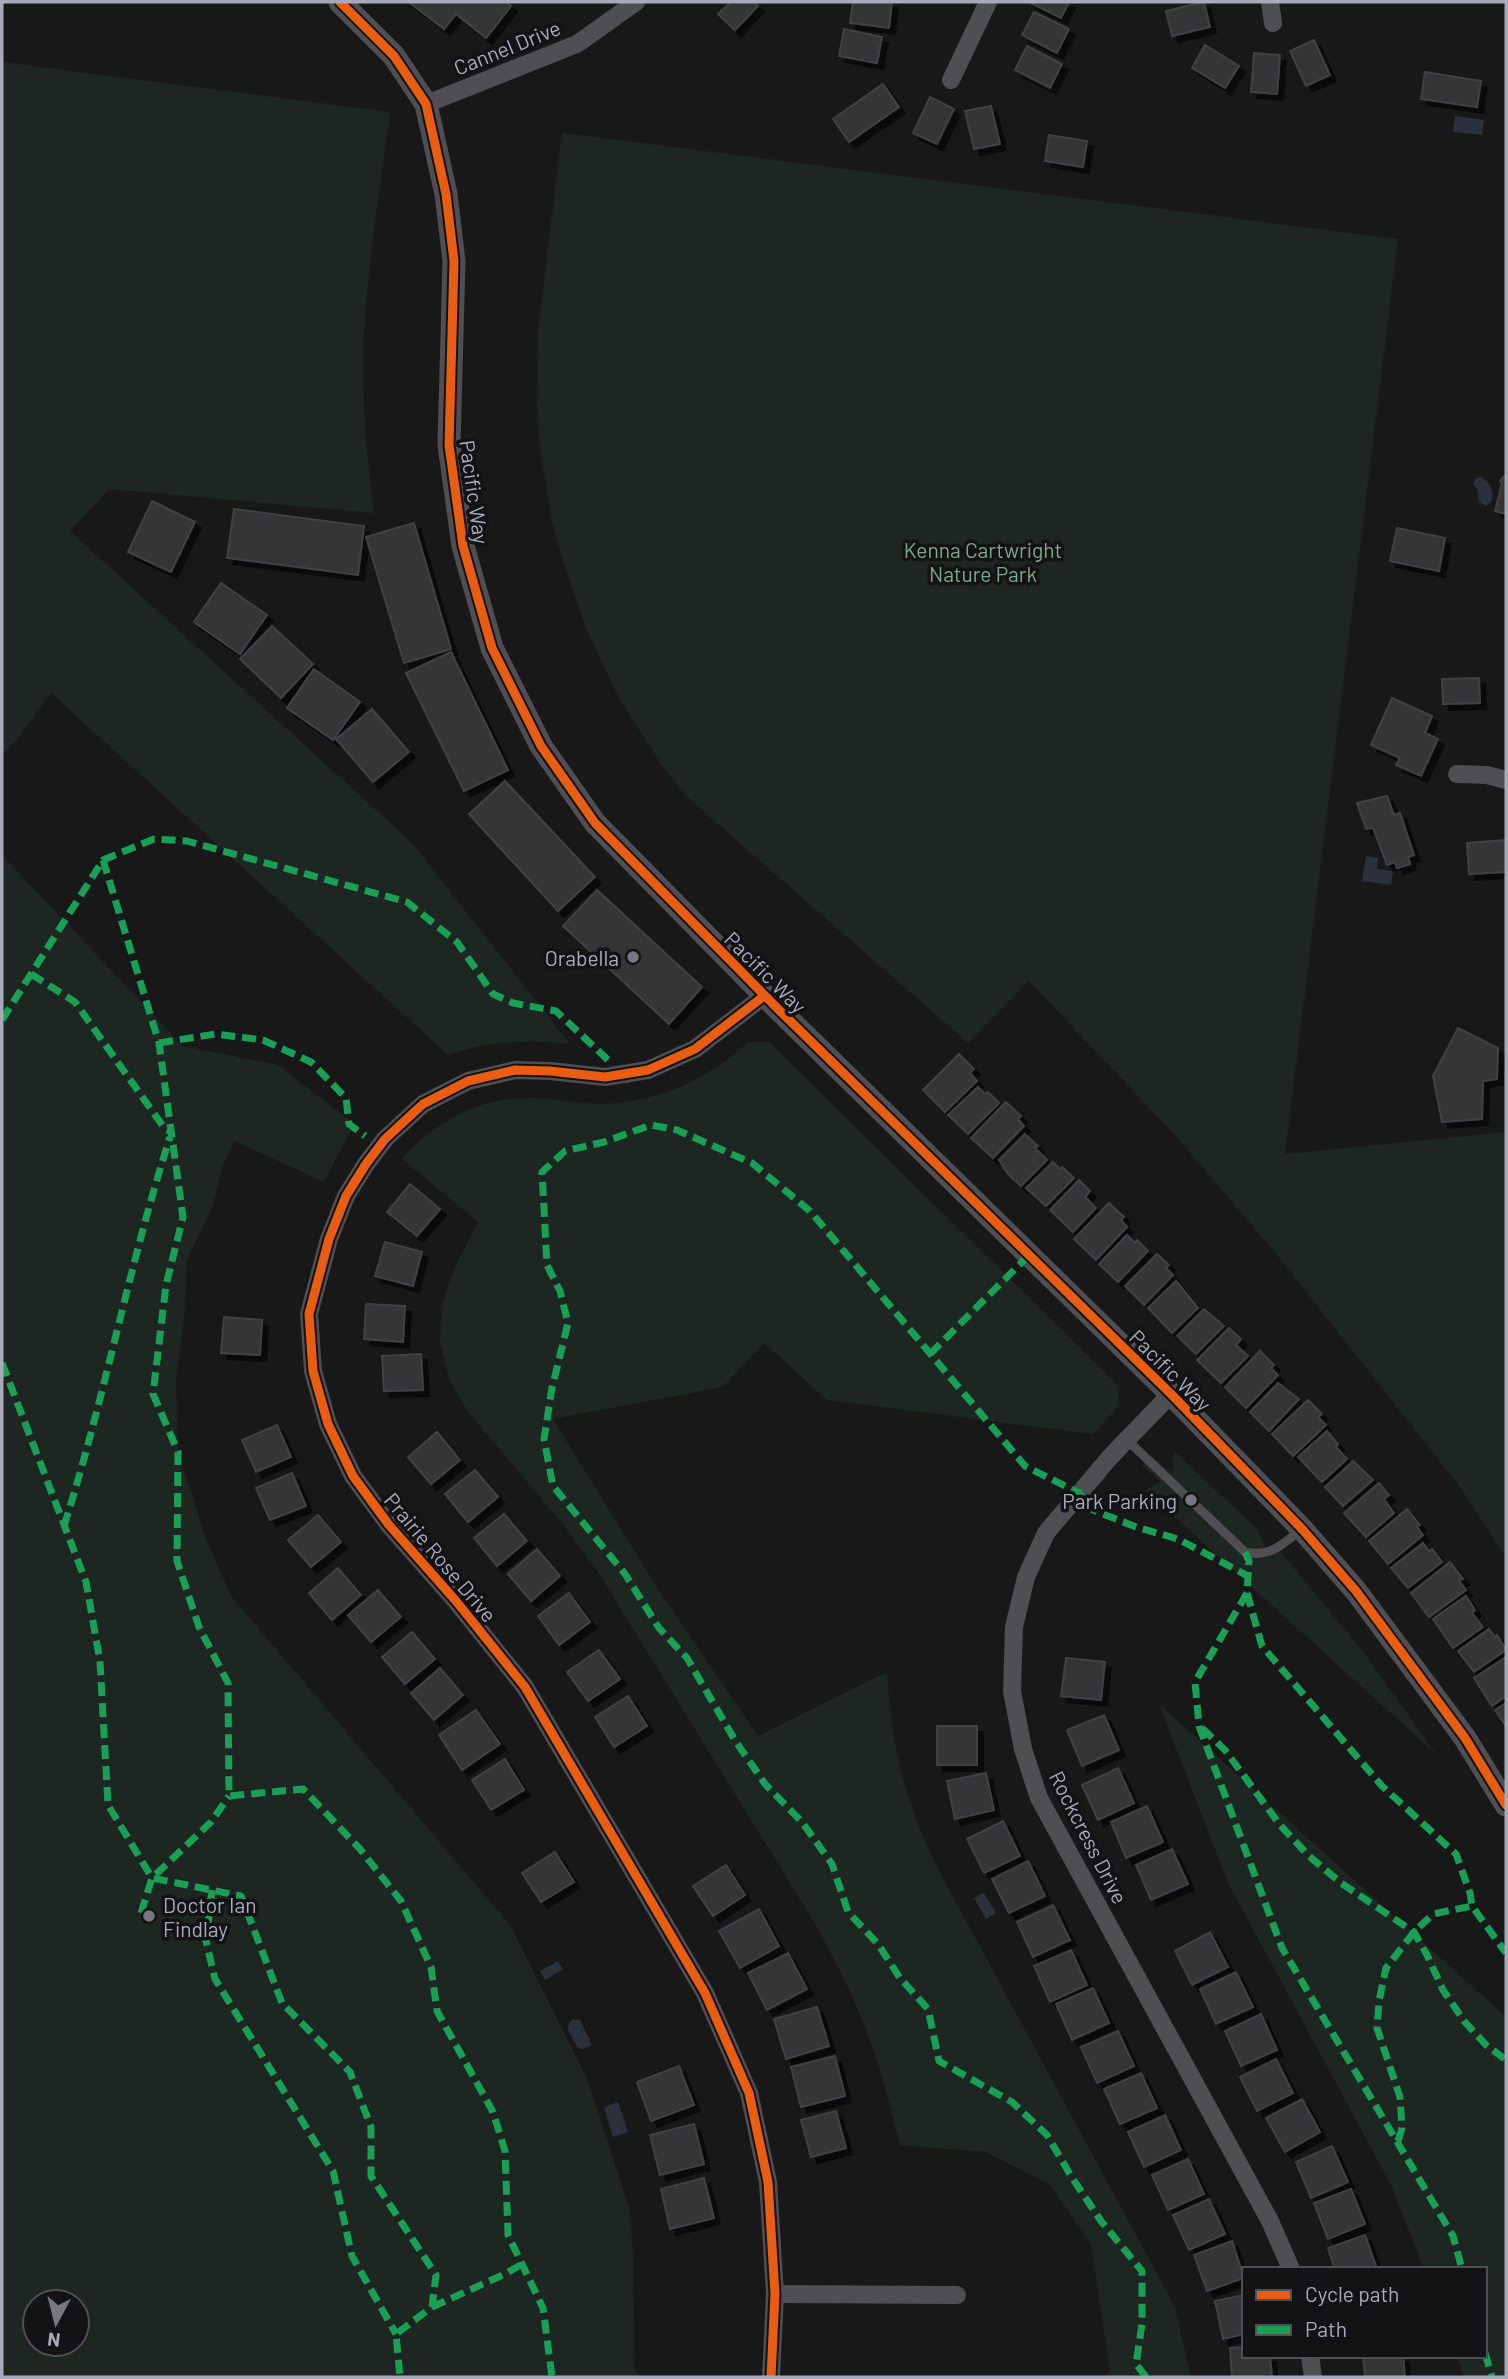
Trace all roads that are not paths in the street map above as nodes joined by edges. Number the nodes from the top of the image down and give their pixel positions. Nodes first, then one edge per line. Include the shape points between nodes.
1 (340, 2) edge
2 (636, 2) edge
3 (988, 2) edge
4 (1270, 2) edge
5 (1273, 23) dead end
6 (951, 80) dead end
7 (426, 104) junction
8 (1457, 774) dead end
9 (1506, 780) edge
10 (764, 996) junction
11 (1171, 1394) junction
12 (1127, 1440) junction
13 (1301, 1529) junction
14 (1506, 1805) edge
15 (1291, 2267) edge
16 (775, 2294) junction
17 (957, 2295) dead end
18 (1310, 2358) edge
19 (771, 2377) edge
20 (1313, 2377) edge

1 - 7 street, Pacific Way via 394,56
2 - 7 street, Cannel Drive via 577,44
3 - 6 street
4 - 5 street
7 - 10 street, Pacific Way via 446,194 454,261 449,445 463,546 492,648 541,746 595,823
8 - 9 street
10 - 11 street, Pacific Way
10 - 16 street, Prairie Rose Drive via 695,1049 648,1070 605,1077 515,1070 468,1082 423,1104 385,1139 346,1196 309,1314 313,1371 328,1424 353,1476 525,1686 705,1993 749,2093 768,2182
11 - 12 street, Rockcress Drive
11 - 13 street, Pacific Way
12 - 13 lane via 1245,1552 1269,1553
12 - 15 street, Rockcress Drive via 1046,1533 1026,1577 1014,1627 1012,1691 1023,1749 1039,1798
13 - 14 street, Pacific Way via 1356,1591 1465,1738
16 - 17 street
16 - 19 street, Prairie Rose Drive
18 - 20 street

